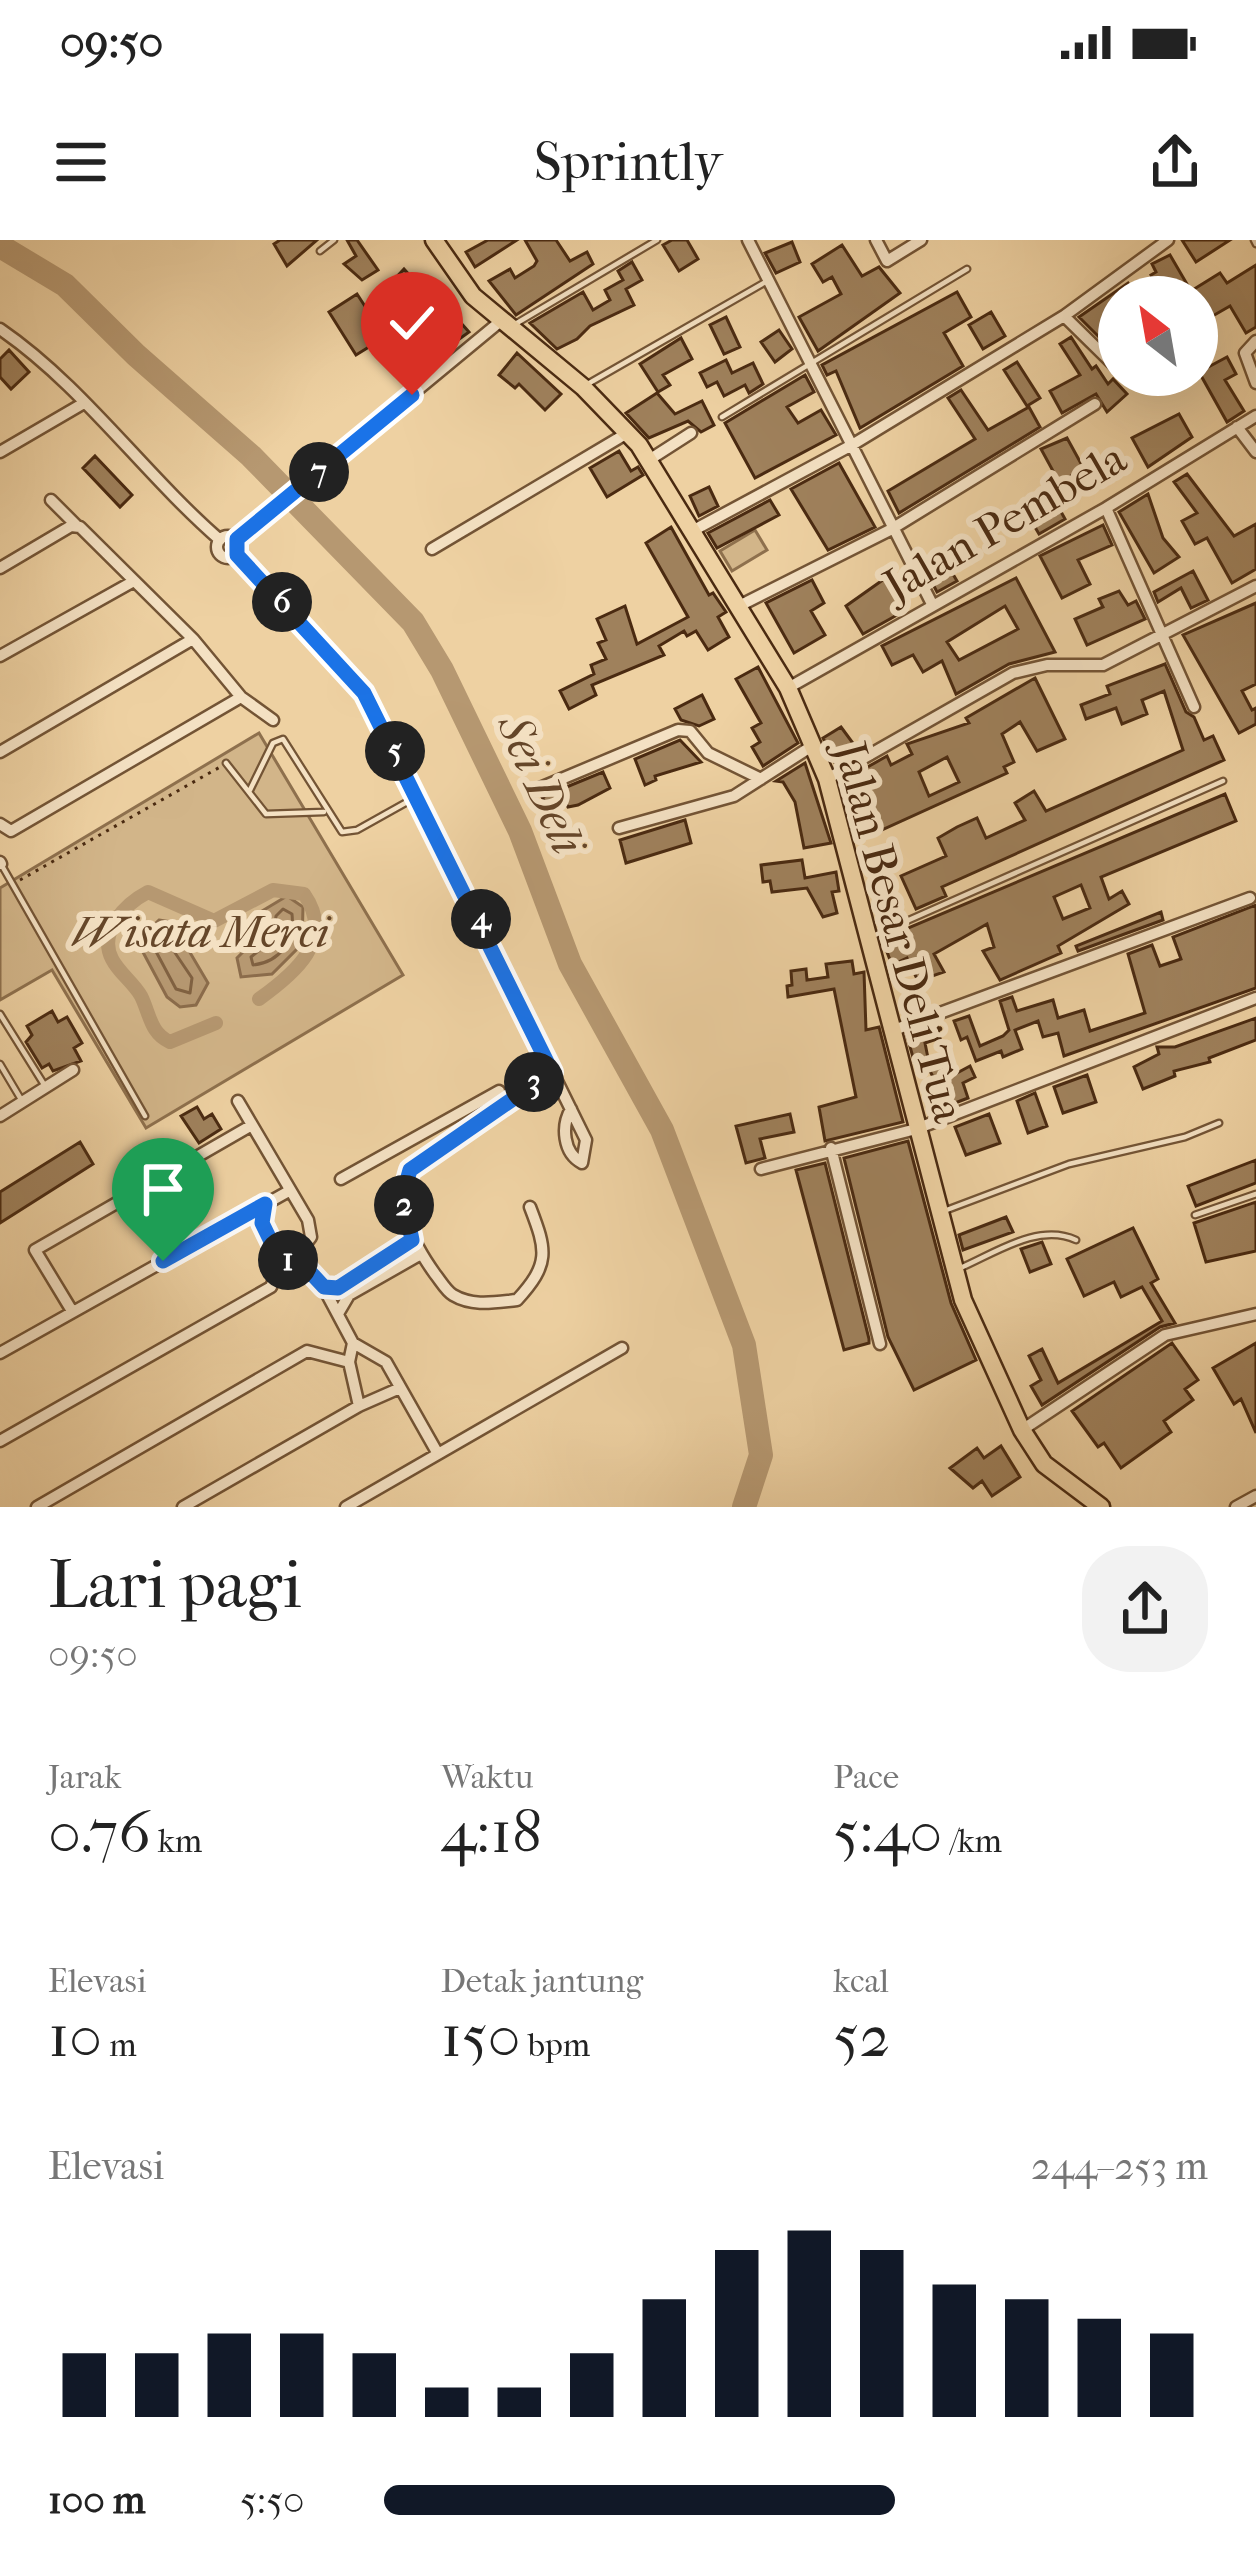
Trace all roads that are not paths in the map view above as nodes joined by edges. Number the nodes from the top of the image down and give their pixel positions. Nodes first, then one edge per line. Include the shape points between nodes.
1 (334, 240) edge
2 (434, 240) edge
3 (657, 240) edge
4 (749, 240) edge
5 (876, 240) edge
6 (921, 240) edge
7 (1135, 240) edge
8 (1168, 240) edge
9 (320, 251) dead end
10 (1143, 254) junction
11 (967, 269) dead end
12 (769, 280) junction
13 (1064, 316) junction
14 (507, 323) junction
15 (0, 329) edge
16 (1256, 341) edge
17 (1098, 349) edge
18 (811, 359) junction
19 (1256, 383) edge
20 (583, 387) junction
21 (84, 404) junction
22 (1095, 404) dead end
23 (1256, 416) edge
24 (722, 417) dead end
25 (1237, 427) junction
26 (629, 432) junction
27 (692, 433) dead end
28 (852, 445) junction
29 (0, 452) edge
30 (1256, 452) edge
31 (650, 460) junction
32 (51, 500) dead end
33 (1106, 508) junction
34 (76, 524) junction
35 (694, 530) junction
36 (890, 530) junction
37 (237, 539) junction
38 (220, 540) junction
39 (432, 549) dead end
40 (237, 555) junction
41 (0, 568) edge
42 (134, 581) junction
43 (1255, 590) edge
44 (932, 604) junction
45 (741, 605) junction
46 (1163, 636) junction
47 (193, 639) junction
48 (0, 656) edge
49 (788, 688) junction
50 (241, 697) junction
51 (1195, 707) dead end
52 (273, 720) dead end
53 (812, 746) junction
54 (0, 752) edge
55 (226, 764) road end
56 (761, 779) junction
57 (827, 779) junction
58 (1223, 781) dead end
59 (540, 788) dead end
60 (250, 790) junction
61 (418, 796) junction
62 (324, 812) junction
63 (0, 824) edge
64 (619, 828) dead end
65 (1, 863) edge
66 (1250, 898) dead end
67 (869, 937) junction
68 (1256, 998) edge
69 (0, 1014) edge
70 (894, 1030) junction
71 (0, 1064) edge
72 (73, 1070) dead end
73 (552, 1072) junction
74 (45, 1087) junction
75 (499, 1091) dead end
76 (22, 1101) junction
77 (238, 1101) dead end
78 (468, 1108) junction
79 (571, 1108) dead end
80 (0, 1116) edge
81 (145, 1116) dead end
82 (1219, 1123) dead end
83 (252, 1125) junction
84 (477, 1125) junction
85 (916, 1129) junction
86 (831, 1148) junction
87 (393, 1150) junction
88 (761, 1169) dead end
89 (410, 1170) junction
90 (341, 1179) dead end
91 (289, 1191) junction
92 (1256, 1194) edge
93 (265, 1204) junction
94 (530, 1207) dead end
95 (939, 1214) junction
96 (1195, 1215) dead end
97 (412, 1240) junction
98 (1076, 1240) dead end
99 (421, 1254) junction
100 (296, 1257) junction
101 (281, 1262) junction
102 (953, 1271) junction
103 (324, 1287) junction
104 (72, 1311) junction
105 (339, 1312) junction
106 (1256, 1314) edge
107 (353, 1343) junction
108 (880, 1344) dead end
109 (622, 1348) dead end
110 (0, 1353) edge
111 (349, 1362) junction
112 (400, 1388) junction
113 (358, 1406) junction
114 (1022, 1430) junction
115 (0, 1441) edge
116 (438, 1454) junction
117 (1256, 1496) edge
118 (37, 1507) edge
119 (183, 1507) edge
120 (346, 1507) edge
121 (1101, 1507) edge
122 (1236, 1507) edge

1 - 9 lane
2 - 14 main road, Jalan Besar Deli Tua via 463,286
3 - 14 lane
4 - 12 street
5 - 6 street via 886,261
7 - 10 street
8 - 10 street
10 - 13 street
11 - 18 lane
12 - 18 street
12 - 20 lane
13 - 17 street
13 - 28 street
14 - 20 main road, Jalan Besar Deli Tua
14 - 37 street
15 - 21 street
16 - 19 street via 1245,353
18 - 24 lane
18 - 28 street
20 - 26 main road, Jalan Besar Deli Tua
21 - 29 street
21 - 38 street
22 - 36 street
23 - 25 street, Jalan Pembela
25 - 30 street
25 - 33 street, Jalan Pembela
26 - 31 main road, Jalan Besar Deli Tua
26 - 39 street
27 - 31 street
28 - 35 street
28 - 36 street
31 - 35 main road, Jalan Besar Deli Tua
32 - 34 street
33 - 44 street, Jalan Pembela
33 - 46 street
34 - 41 street
34 - 42 street
35 - 45 main road, Jalan Besar Deli Tua
36 - 44 street
36 - 45 street
37 - 38 street
37 - 40 street
38 - 40 street via 221,556
40 - 61 street via 356,681
42 - 47 street
42 - 48 street
43 - 46 street
44 - 49 street, Jalan Pembela
45 - 49 main road, Jalan Besar Deli Tua
46 - 51 street
46 - 57 street via 1103,665 1013,674
47 - 50 street
47 - 54 street
49 - 53 main road, Jalan Besar Deli Tua
50 - 52 street
50 - 63 street via 11,830
53 - 56 street
53 - 57 main road, Jalan Besar Deli Tua
55 - 60 lane
56 - 59 street via 678,730
56 - 64 street via 734,796
57 - 67 main road, Jalan Besar Deli Tua
58 - 67 lane
60 - 62 lane via 270,815
60 - 62 lane via 273,743 283,739
61 - 62 lane via 348,832
61 - 73 street
65 - 81 lane
66 - 70 street
67 - 70 main road, Jalan Besar Deli Tua
68 - 85 street
69 - 74 lane
70 - 85 main road, Jalan Besar Deli Tua
71 - 76 lane
72 - 74 street
73 - 79 street
73 - 84 street
74 - 76 street
75 - 78 street
76 - 80 street
77 - 83 street
78 - 84 street
78 - 87 street
82 - 95 lane via 1069,1165
83 - 91 street
83 - 104 street via 34,1250
84 - 89 street
85 - 86 street
85 - 95 main road, Jalan Besar Deli Tua
86 - 88 street
86 - 108 street
87 - 89 street
87 - 90 street
89 - 97 street via 403,1195
91 - 93 street
91 - 100 street via 311,1238
92 - 96 lane
93 - 101 street via 262,1223
93 - 104 street
94 - 99 street via 543,1243 541,1274 518,1300 482,1304 451,1295
95 - 102 main road, Jalan Besar Deli Tua
97 - 99 street
97 - 103 street via 338,1288
98 - 102 lane via 1041,1234
99 - 105 street via 349,1295
100 - 101 street
100 - 103 street
101 - 115 street via 271,1287
102 - 114 main road, Jalan Besar Deli Tua
103 - 105 street
104 - 110 street
105 - 107 street
106 - 114 street via 1165,1335
107 - 111 street
107 - 112 street via 386,1362
109 - 116 street
111 - 113 street
111 - 118 street via 307,1351
112 - 113 street
112 - 116 street
113 - 119 street
114 - 121 main road, Jalan Besar Deli Tua via 1052,1473
116 - 120 street
117 - 122 street

